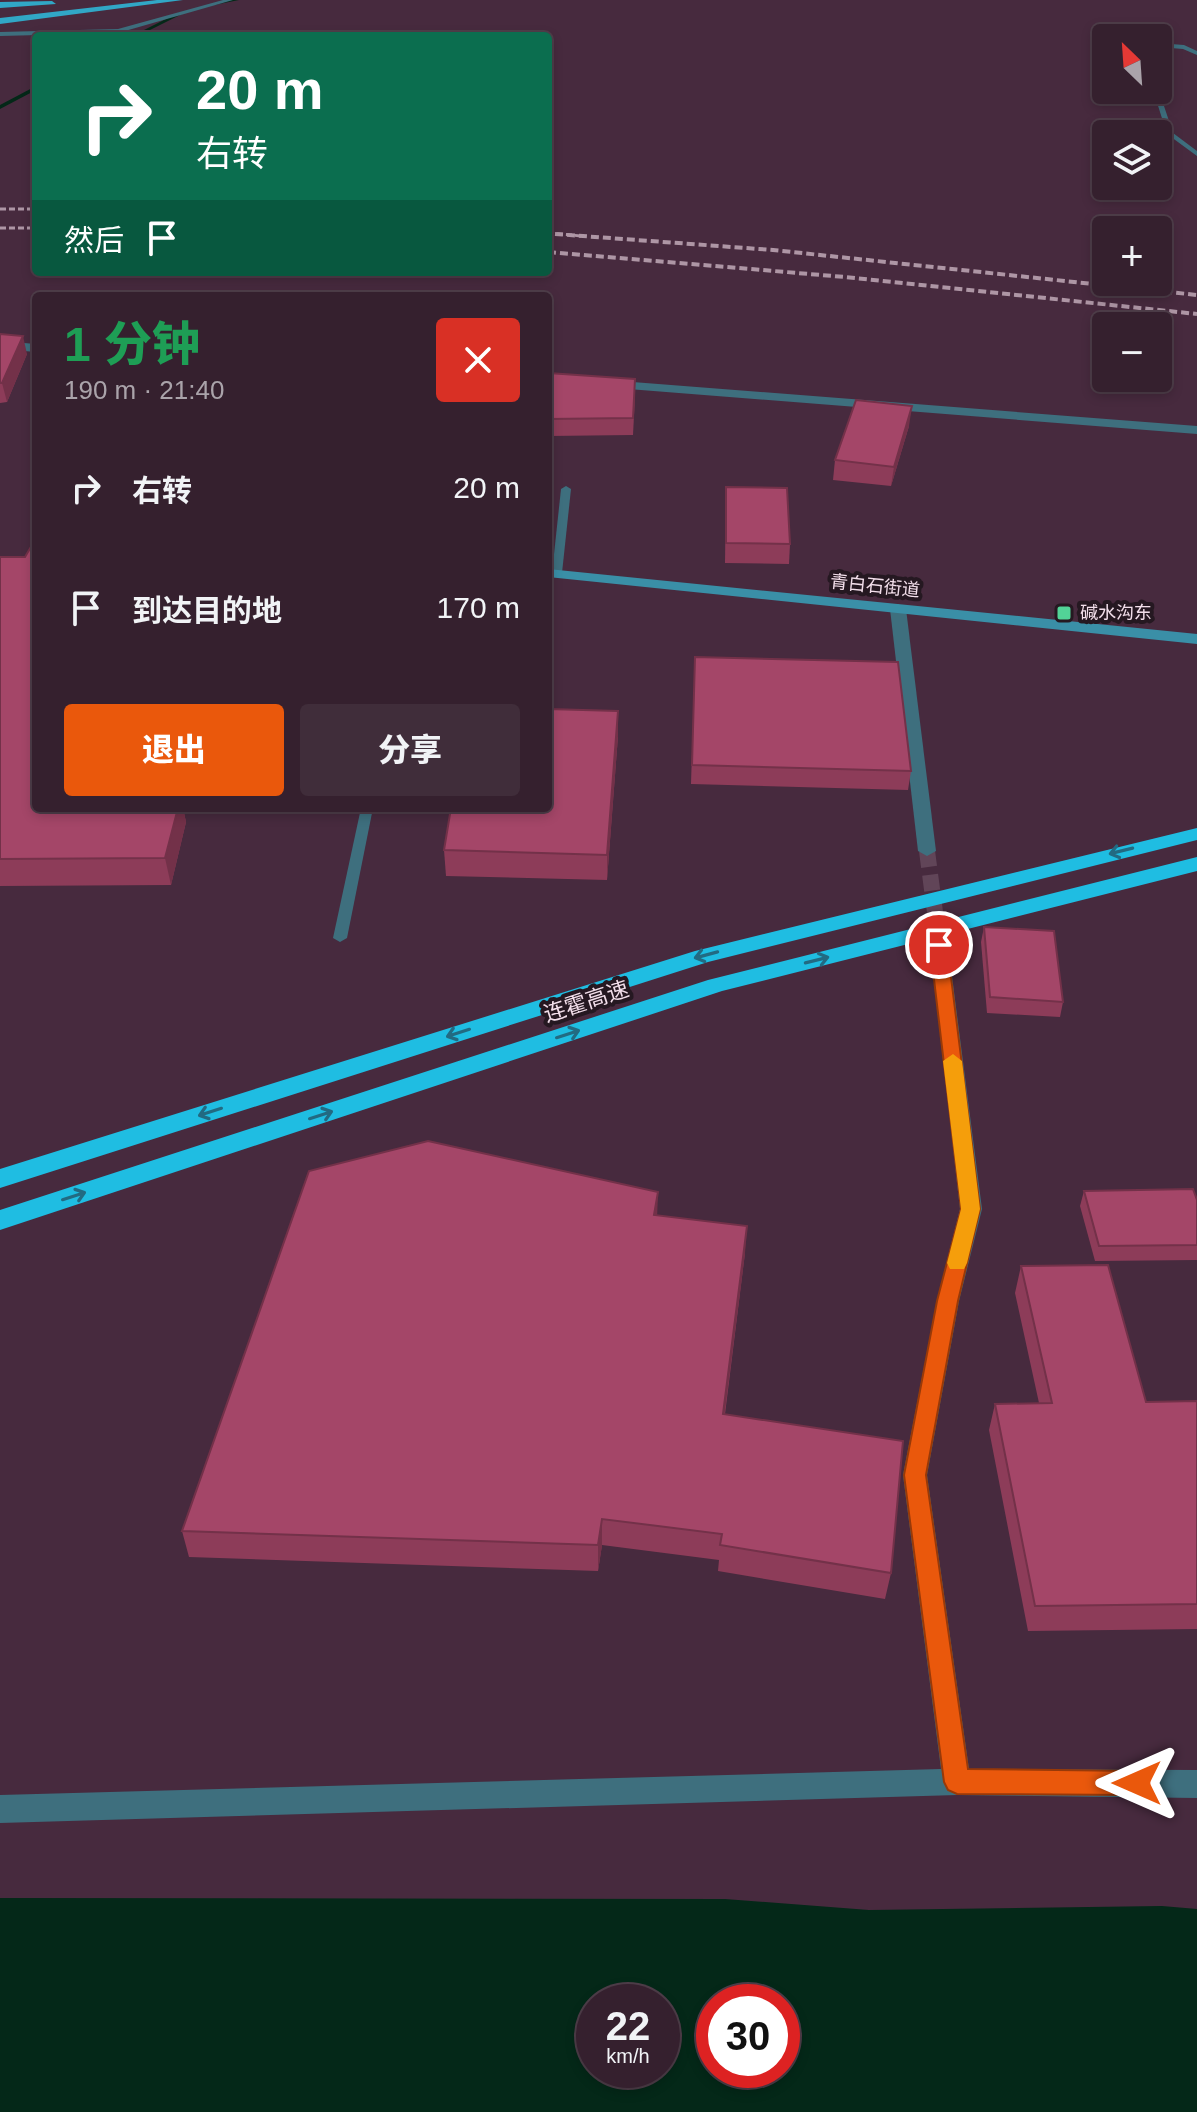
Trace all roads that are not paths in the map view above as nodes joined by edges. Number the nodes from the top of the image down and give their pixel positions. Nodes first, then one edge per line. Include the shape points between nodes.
1 (84, 0) edge
2 (179, 0) edge
3 (230, 0) edge
4 (0, 5) edge
5 (0, 21) edge
6 (79, 32) edge
7 (32, 33) edge
8 (0, 34) edge
9 (1172, 46) edge
10 (1197, 53) edge
11 (1160, 104) edge
12 (1197, 154) edge
13 (0, 345) edge
14 (32, 348) edge
15 (589, 383) edge
16 (1197, 430) edge
17 (566, 489) dead end
18 (552, 573) edge
19 (898, 609) junction
20 (1197, 639) edge
21 (366, 812) edge
22 (1197, 834) edge
23 (927, 851) tunnel mouth
24 (1197, 864) edge
25 (340, 938) dead end
26 (939, 945) tunnel mouth
27 (0, 1179) edge
28 (0, 1220) edge
29 (957, 1782) junction
30 (1197, 1784) edge
31 (0, 1809) edge

1 - 4 main road
2 - 5 main road
3 - 6 lane via 118,31
7 - 8 lane
9 - 10 lane
11 - 12 lane via 1170,134
13 - 14 street
15 - 16 street
17 - 18 lane
18 - 19 street, 青白石街道
19 - 20 street, 青白石街道
19 - 23 street
21 - 25 lane
22 -> 27 highway, 连霍高速 via 703,956
28 -> 24 highway, 连霍高速 via 716,985
26 - 29 street via 971,1209 915,1475
29 - 30 street
29 - 31 street

